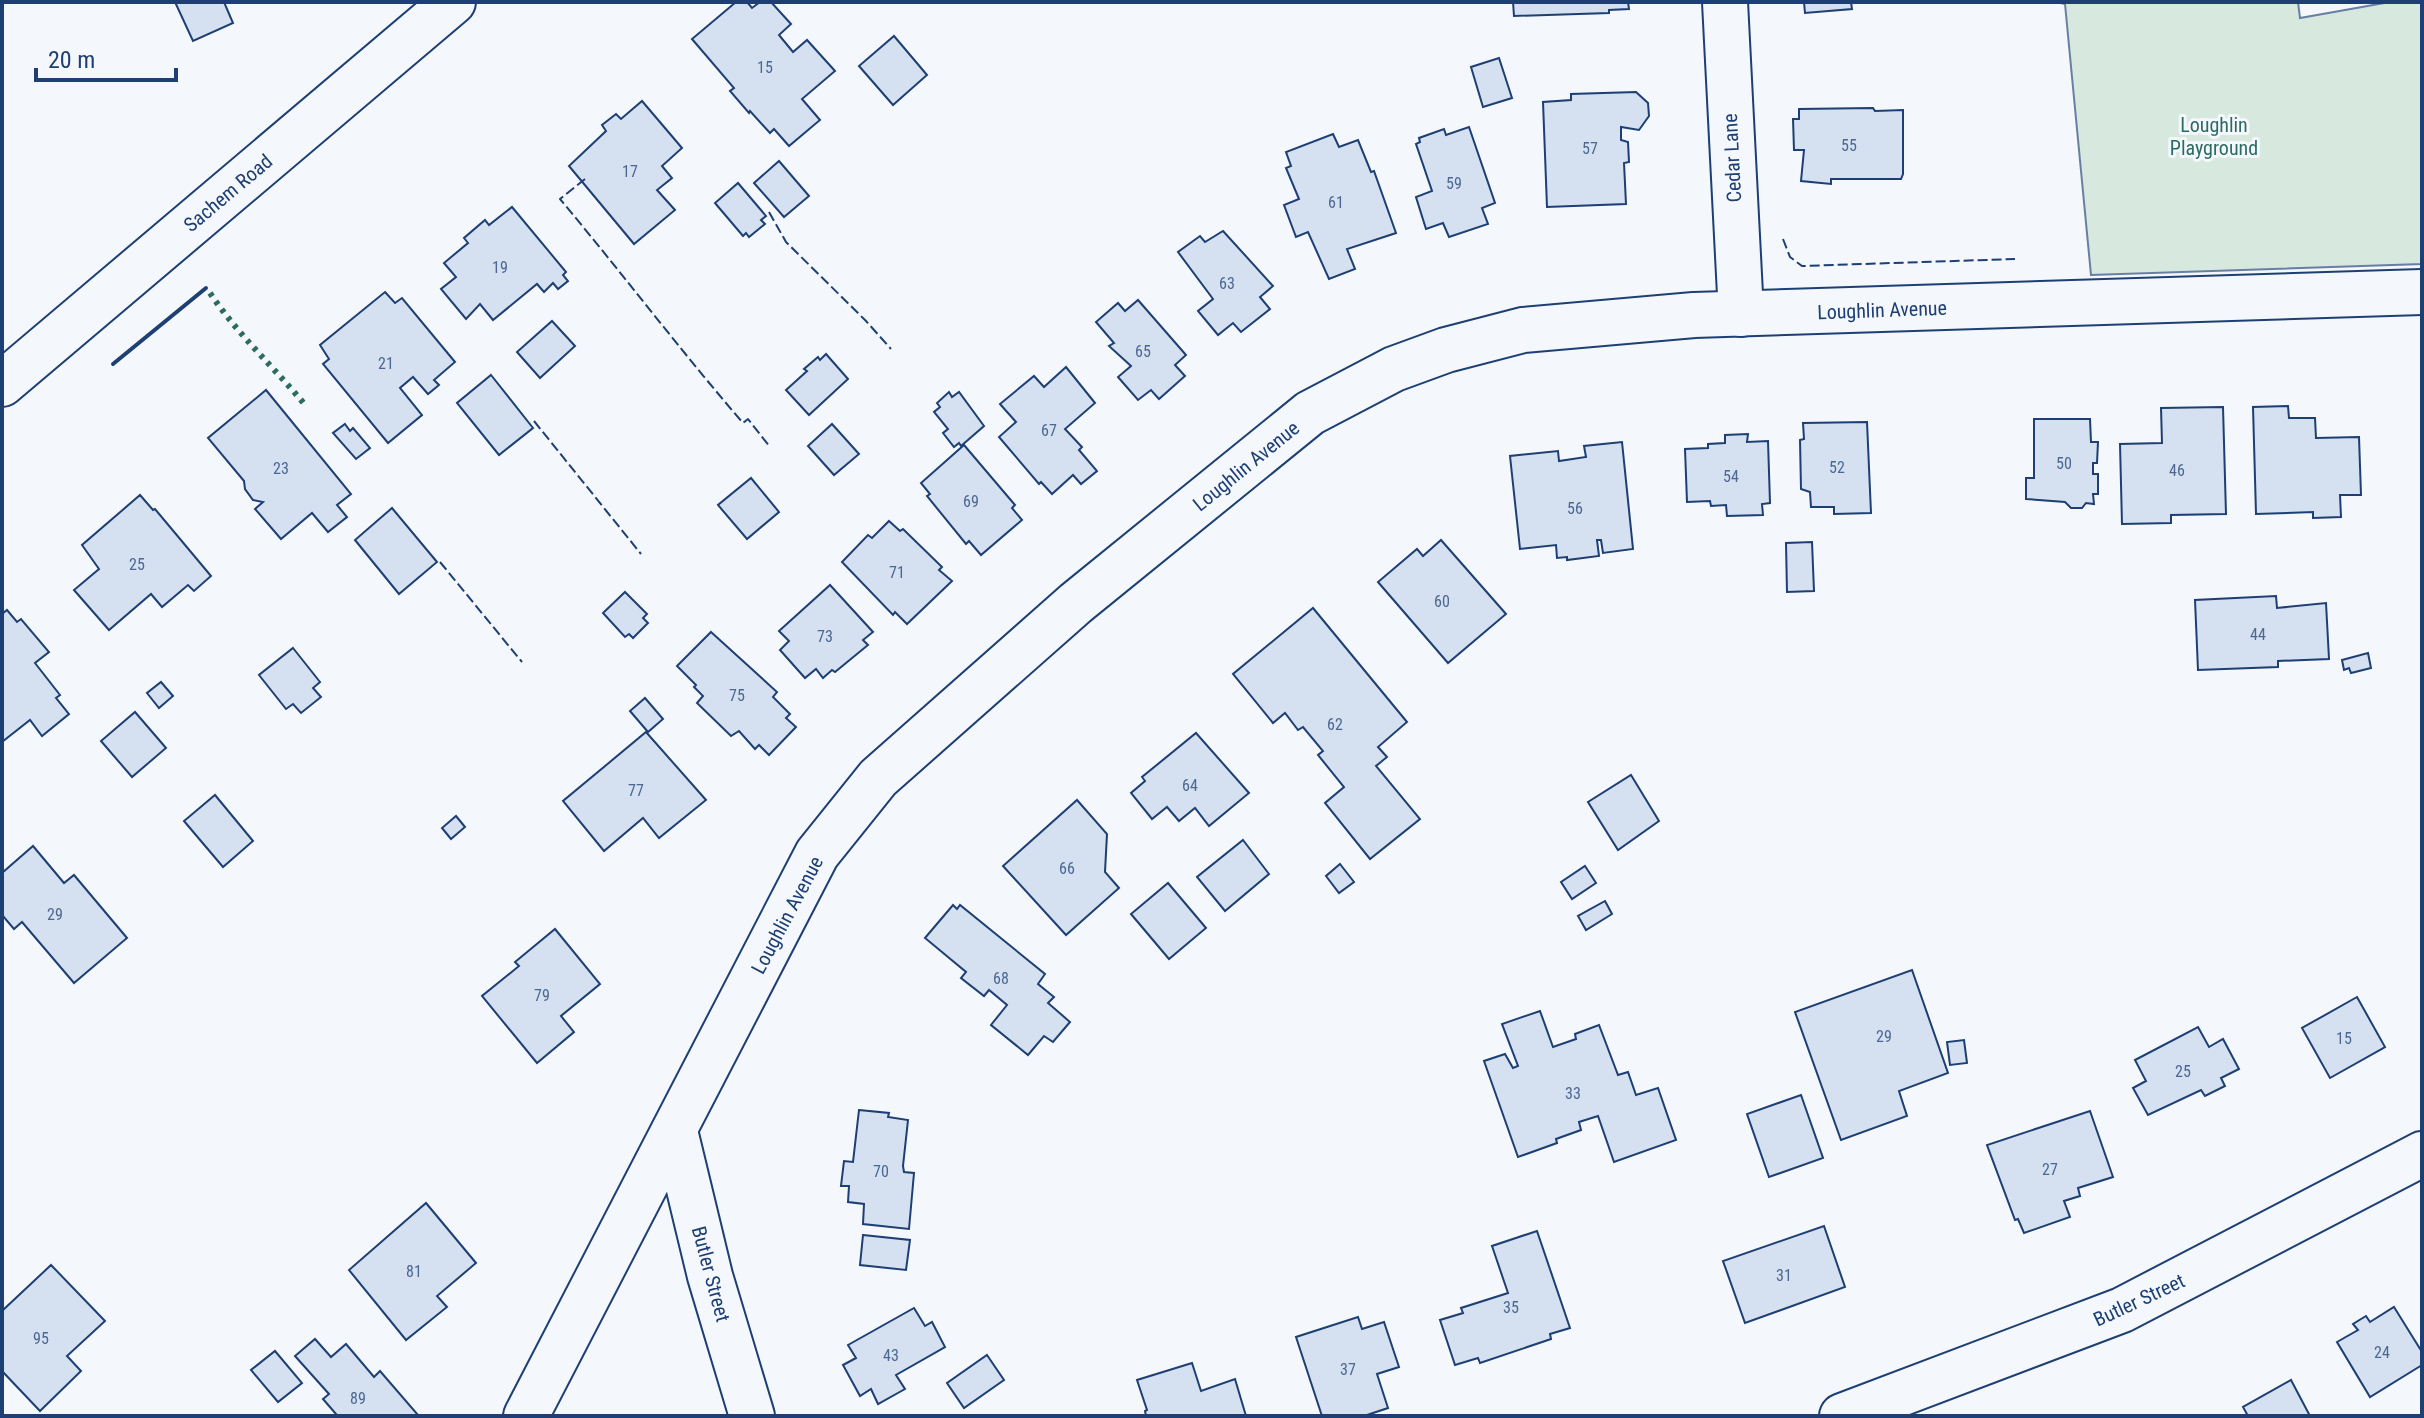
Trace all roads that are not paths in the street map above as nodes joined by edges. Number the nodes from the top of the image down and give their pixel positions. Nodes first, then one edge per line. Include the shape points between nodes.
1 (1725, 2) edge
2 (434, 8) edge
3 (2422, 292) edge
4 (1741, 314) junction
5 (2, 384) edge
6 (675, 1131) junction
7 (2422, 1154) edge
8 (526, 1416) edge
9 (752, 1416) edge
10 (1842, 1416) edge

1 - 4 street, Cedar Lane
2 - 5 street, Sachem Road
3 - 4 street, Loughlin Avenue
4 - 6 street, Loughlin Avenue via 1523,330 1394,369 1310,413 1076,603 878,778 817,854
6 - 8 street, Loughlin Avenue
6 - 9 street, Butler Street via 710,1276
7 - 10 street, Butler Street via 2122,1310

